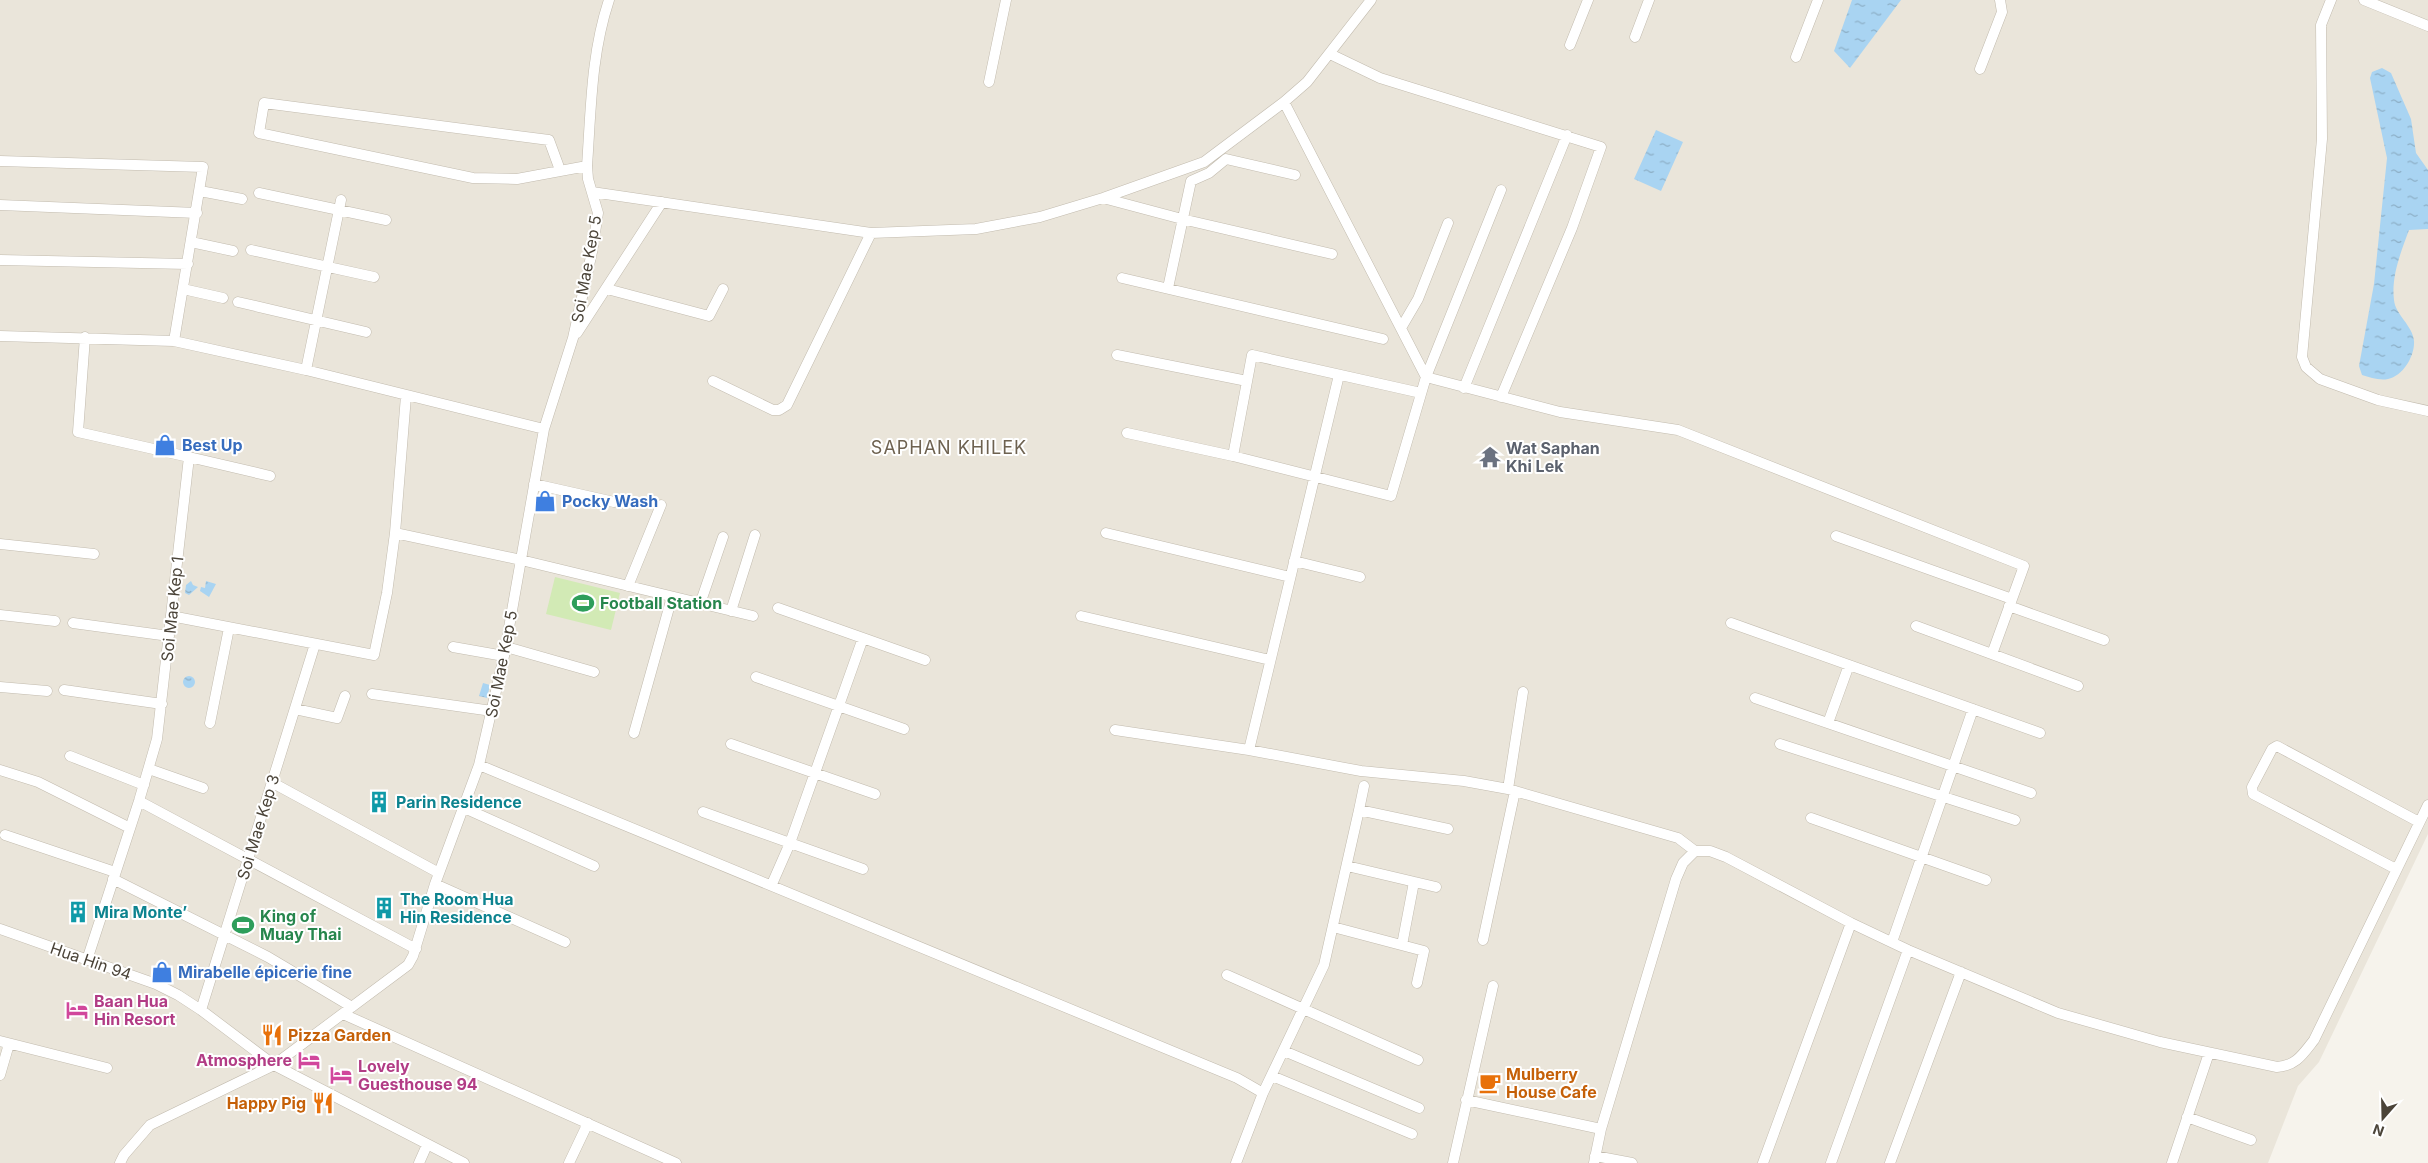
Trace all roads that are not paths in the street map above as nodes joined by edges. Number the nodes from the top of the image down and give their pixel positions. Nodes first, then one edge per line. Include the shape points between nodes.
1 (609, 0) edge
2 (1006, 0) edge
3 (1371, 0) edge
4 (1588, 0) edge
5 (1649, 0) edge
6 (1818, 0) edge
7 (2000, 0) edge
8 (2331, 0) edge
9 (2364, 0) edge
10 (2428, 26) edge
11 (1635, 37) dead end
12 (1570, 45) dead end
13 (1330, 54) junction
14 (1796, 57) dead end
15 (1980, 69) dead end
16 (989, 82) dead end
17 (1284, 102) junction
18 (1567, 135) junction
19 (0, 161) edge
20 (587, 166) junction
21 (560, 170) junction
22 (1295, 175) dead end
23 (1501, 190) dead end
24 (200, 192) junction
25 (592, 192) junction
26 (259, 193) dead end
27 (1103, 198) junction
28 (242, 199) dead end
29 (662, 202) junction
30 (0, 205) edge
31 (340, 206) junction
32 (196, 213) junction
33 (1182, 219) junction
34 (386, 220) dead end
35 (1448, 223) dead end
36 (871, 233) junction
37 (191, 242) junction
38 (251, 250) dead end
39 (233, 251) dead end
40 (1332, 254) dead end
41 (0, 260) edge
42 (188, 264) junction
43 (328, 266) junction
44 (374, 277) dead end
45 (1122, 278) dead end
46 (607, 288) junction
47 (1168, 288) junction
48 (183, 289) junction
49 (723, 289) dead end
50 (223, 298) dead end
51 (238, 302) dead end
52 (316, 320) junction
53 (1401, 328) junction
54 (366, 332) dead end
55 (0, 336) edge
56 (85, 337) junction
57 (573, 338) junction
58 (1383, 338) dead end
59 (174, 341) junction
60 (1118, 355) dead end
61 (306, 370) junction
62 (1340, 375) junction
63 (1426, 377) junction
64 (713, 381) dead end
65 (1248, 381) junction
66 (1464, 388) junction
67 (1421, 393) junction
68 (406, 396) junction
69 (1500, 397) junction
70 (2428, 411) edge
71 (544, 429) junction
72 (1127, 433) dead end
73 (1233, 456) junction
74 (189, 457) junction
75 (270, 476) dead end
76 (1314, 476) junction
77 (534, 484) junction
78 (614, 502) dead end
79 (661, 505) dead end
80 (395, 533) junction
81 (1106, 533) dead end
82 (755, 535) dead end
83 (1836, 536) dead end
84 (723, 537) dead end
85 (0, 544) edge
86 (94, 554) dead end
87 (521, 560) junction
88 (1294, 561) junction
89 (1290, 577) junction
90 (1360, 577) dead end
91 (628, 586) junction
92 (672, 597) junction
93 (2010, 603) junction
94 (700, 604) junction
95 (778, 608) dead end
96 (731, 611) junction
97 (0, 615) edge
98 (171, 616) junction
99 (753, 616) dead end
100 (1081, 616) dead end
101 (55, 621) dead end
102 (73, 623) dead end
103 (1731, 623) dead end
104 (1916, 626) dead end
105 (229, 628) junction
106 (169, 636) junction
107 (863, 638) junction
108 (2104, 640) dead end
109 (315, 644) junction
110 (453, 647) dead end
111 (505, 652) junction
112 (1992, 654) junction
113 (925, 660) dead end
114 (1270, 660) junction
115 (1849, 665) junction
116 (594, 672) dead end
117 (756, 677) dead end
118 (2078, 686) dead end
119 (0, 687) edge
120 (64, 690) dead end
121 (47, 691) dead end
122 (1523, 692) dead end
123 (372, 694) dead end
124 (345, 696) dead end
125 (1755, 698) dead end
126 (162, 704) junction
127 (838, 706) junction
128 (295, 709) junction
129 (1973, 709) junction
130 (492, 711) junction
131 (210, 723) dead end
132 (1828, 723) junction
133 (904, 729) dead end
134 (1115, 730) dead end
135 (634, 733) dead end
136 (2040, 733) dead end
137 (732, 744) dead end
138 (1780, 744) dead end
139 (1248, 750) junction
140 (70, 756) dead end
141 (479, 765) junction
142 (1954, 766) junction
143 (149, 769) junction
144 (0, 770) edge
145 (815, 772) junction
146 (272, 783) junction
147 (144, 785) junction
148 (1364, 786) dead end
149 (203, 788) dead end
150 (1512, 790) junction
151 (2031, 793) dead end
152 (875, 794) dead end
153 (1943, 797) junction
154 (139, 801) junction
155 (2428, 805) edge
156 (462, 807) junction
157 (1359, 810) junction
158 (703, 812) dead end
159 (1811, 818) dead end
160 (2015, 820) dead end
161 (2419, 822) junction
162 (130, 828) junction
163 (1448, 829) dead end
164 (5, 835) dead end
165 (790, 843) junction
166 (1696, 851) junction
167 (1922, 858) junction
168 (248, 861) junction
169 (594, 866) dead end
170 (1347, 866) junction
171 (863, 869) dead end
172 (2396, 869) junction
173 (439, 873) junction
174 (114, 876) junction
175 (1986, 880) dead end
176 (1414, 882) junction
177 (435, 884) junction
178 (772, 884) junction
179 (1436, 887) dead end
180 (1851, 923) junction
181 (1333, 927) junction
182 (0, 929) edge
183 (224, 935) junction
184 (1483, 940) dead end
185 (565, 942) dead end
186 (1892, 942) junction
187 (1402, 945) junction
188 (416, 949) junction
189 (1908, 950) junction
190 (87, 960) junction
191 (1961, 972) junction
192 (1227, 975) dead end
193 (1417, 983) dead end
194 (1493, 986) dead end
195 (352, 1007) junction
196 (201, 1010) junction
197 (1302, 1010) junction
198 (343, 1014) junction
199 (4, 1043) edge
200 (1284, 1051) junction
201 (2210, 1053) junction
202 (1418, 1060) dead end
203 (274, 1065) junction
204 (107, 1068) dead end
205 (0, 1075) edge
206 (1272, 1076) junction
207 (1263, 1093) junction
208 (1466, 1100) junction
209 (1418, 1108) dead end
210 (2188, 1117) junction
211 (588, 1123) junction
212 (1601, 1129) junction
213 (1412, 1134) dead end
214 (2251, 1140) dead end
215 (427, 1145) junction
216 (1594, 1160) edge
217 (120, 1163) edge
218 (419, 1163) edge
219 (464, 1163) edge
220 (570, 1163) edge
221 (676, 1163) edge
222 (1236, 1163) edge
223 (1453, 1163) edge
224 (1632, 1163) edge
225 (1763, 1163) edge
226 (1831, 1163) edge
227 (1890, 1163) edge
228 (2172, 1163) edge

1 - 20 street, Soi Mae Kep 5 via 594,63
2 - 16 street
3 - 13 street
4 - 12 street
5 - 11 street
6 - 14 street
7 - 15 street via 2002,12
8 - 70 street via 2321,25 2322,139 2302,357 2306,367 2320,378 2378,400
9 - 10 street
13 - 17 street via 1307,82
13 - 18 street via 1380,78
17 - 27 street via 1204,162
17 - 53 street
18 - 66 street
18 - 69 street via 1600,144 1602,149
19 - 24 street via 203,167
20 - 21 street
20 - 25 street, Soi Mae Kep 5
21 - 21 street via 517,179 473,178 259,133 264,103 549,140
22 - 33 street via 1226,159 1191,181
23 - 63 street
24 - 28 street
24 - 32 street
25 - 29 street
25 - 57 street, Soi Mae Kep 5 via 598,213
26 - 31 street
27 - 33 street
27 - 36 street via 976,230
29 - 36 street
29 - 46 street
30 - 32 street
31 - 34 street
31 - 43 street
32 - 37 street
33 - 40 street
33 - 47 street
35 - 53 street via 1418,299
36 - 64 street via 787,405 773,410
37 - 39 street
37 - 42 street
38 - 43 street
41 - 42 street
42 - 48 street
43 - 44 street
43 - 52 street
45 - 47 street
46 - 49 street via 709,316
46 - 57 street
47 - 58 street
48 - 50 street
48 - 59 street
51 - 52 street
52 - 54 street
52 - 61 street
53 - 63 street
55 - 56 street
56 - 59 street
56 - 74 street via 78,432
57 - 71 street, Soi Mae Kep 5
59 - 61 street
60 - 65 street
61 - 68 street
62 - 65 street via 1252,355
62 - 67 street
62 - 76 street
63 - 66 street
63 - 67 street
65 - 73 street
66 - 69 street
67 - 76 street via 1391,496
68 - 71 street
68 - 80 street
69 - 93 street via 1560,412 1678,430 2024,566
71 - 77 street, Soi Mae Kep 5
72 - 73 street
73 - 76 street
74 - 75 street
74 - 98 street, Soi Mae Kep 1
76 - 88 street
77 - 78 street
77 - 87 street, Soi Mae Kep 5
79 - 91 street
80 - 87 street
80 - 109 street via 374,655
81 - 89 street
82 - 96 street
83 - 93 street
84 - 94 street
85 - 86 street
87 - 91 street
87 - 111 street, Soi Mae Kep 5
88 - 89 street
88 - 90 street
89 - 114 street
91 - 92 street
92 - 94 street
92 - 135 street
93 - 108 street
93 - 112 street
94 - 96 street
95 - 107 street
96 - 99 street
97 - 101 street
98 - 105 street
98 - 106 street, Soi Mae Kep 1
100 - 114 street
102 - 106 street
103 - 115 street
104 - 112 street
105 - 109 street
105 - 131 street
106 - 126 street, Soi Mae Kep 1
107 - 113 street
107 - 127 street
109 - 128 street, Soi Mae Kep 3
110 - 111 street
111 - 116 street
111 - 130 street, Soi Mae Kep 5
112 - 118 street
114 - 139 street
115 - 129 street
115 - 132 street
117 - 127 street
119 - 121 street
120 - 126 street
122 - 150 street
123 - 130 street
124 - 128 street via 337,718
125 - 132 street
126 - 143 street, Soi Mae Kep 1
127 - 133 street
127 - 145 street
128 - 146 street, Soi Mae Kep 3
129 - 136 street
129 - 142 street
130 - 141 street, Soi Mae Kep 5
132 - 142 street
134 - 139 street
137 - 145 street
138 - 153 street
139 - 150 street via 1361,772 1464,781
140 - 147 street
141 - 156 street, Soi Mae Kep 5
141 - 178 street
142 - 151 street
142 - 153 street
143 - 147 street, Soi Mae Kep 1
143 - 149 street
144 - 162 street via 38,782
145 - 152 street
145 - 165 street
146 - 168 street, Soi Mae Kep 3
146 - 173 street
147 - 154 street, Soi Mae Kep 1
148 - 157 street
150 - 166 street via 1678,838
150 - 184 street
153 - 160 street
153 - 167 street
154 - 162 street, Soi Mae Kep 1
154 - 168 street
155 - 161 street
156 - 169 street
156 - 173 street, Soi Mae Kep 5
157 - 163 street
157 - 170 street
158 - 165 street
159 - 167 street
161 - 172 street
161 - 172 street via 2277,746 2272,749 2252,787 2253,794
162 - 174 street, Soi Mae Kep 1
164 - 174 street
165 - 171 street
165 - 178 street
166 - 180 street via 1710,851 1726,857
166 - 212 street via 1684,862 1676,879
167 - 175 street
167 - 186 street
168 - 183 street, Soi Mae Kep 3
168 - 188 street
170 - 176 street
170 - 181 street
172 - 201 street via 2314,1040 2298,1061 2277,1068
173 - 177 street, Soi Mae Kep 5
174 - 183 street
174 - 190 street, Soi Mae Kep 1
176 - 179 street
176 - 187 street
177 - 185 street
177 - 188 street, Soi Mae Kep 5
178 - 207 street via 1237,1078
180 - 186 street
180 - 225 street
181 - 187 street
181 - 197 street via 1324,965
182 - 190 street, Hua Hin 94
183 - 195 street
183 - 196 street, Soi Mae Kep 3
186 - 189 street
187 - 193 street via 1424,951
188 - 195 street, Soi Mae Kep 5 via 408,965
189 - 191 street
189 - 226 street
190 - 196 street, Hua Hin 94 via 156,984
191 - 201 street via 2058,1013
191 - 227 street
192 - 197 street
194 - 208 street
195 - 198 street, Soi Mae Kep 5
196 - 203 street, Hua Hin 94
197 - 200 street
197 - 202 street
198 - 203 street, Soi Mae Kep 5
198 - 211 street
199 - 204 street
199 - 205 street
200 - 206 street
200 - 209 street
201 - 210 street
203 - 215 street, Hua Hin 94
203 - 217 street, Soi Mae Kep 5 via 150,1125
206 - 207 street
206 - 213 street
207 - 222 street
208 - 212 street
208 - 223 street
210 - 214 street
210 - 228 street
211 - 220 street
211 - 221 street
212 - 216 street
215 - 218 street
215 - 219 street, Hua Hin 94
216 - 224 street

